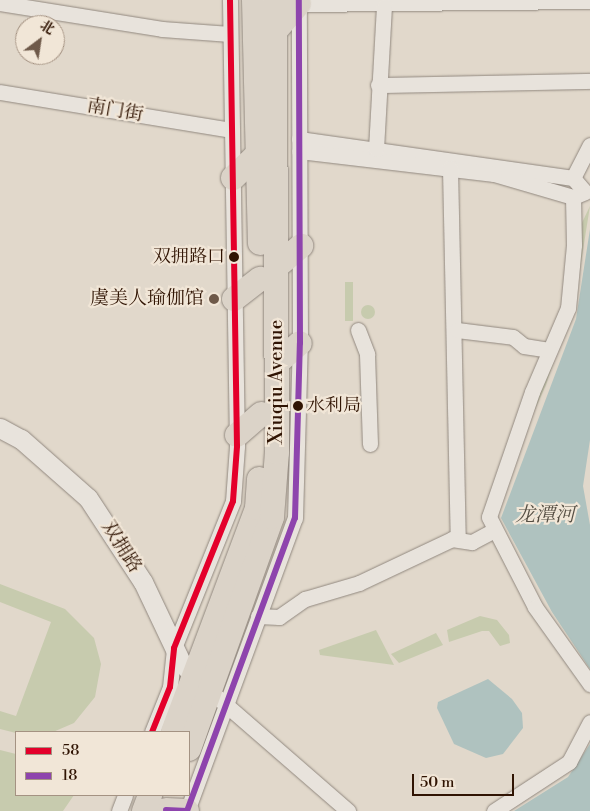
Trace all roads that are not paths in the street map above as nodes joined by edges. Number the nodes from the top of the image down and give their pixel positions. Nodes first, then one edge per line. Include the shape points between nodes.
1 (230, 0) edge
2 (254, 0) edge
3 (275, 0) edge
4 (526, 1) edge
5 (590, 1) edge
6 (299, 2) edge
7 (0, 3) edge
8 (384, 6) junction
9 (276, 30) junction
10 (230, 34) junction
11 (590, 81) edge
12 (378, 85) junction
13 (0, 92) edge
14 (230, 130) junction
15 (299, 145) junction
16 (590, 145) edge
17 (376, 149) junction
18 (258, 154) junction
19 (450, 168) junction
20 (233, 178) junction
21 (573, 178) junction
22 (583, 193) edge
23 (301, 246) junction
24 (268, 273) junction
25 (234, 299) junction
26 (358, 330) dead end
27 (457, 330) junction
28 (300, 343) junction
29 (549, 350) junction
30 (277, 364) junction
31 (261, 414) junction
32 (0, 428) edge
33 (237, 435) junction
34 (370, 444) dead end
35 (493, 531) junction
36 (458, 539) junction
37 (258, 616) junction
38 (174, 648) junction
39 (590, 684) edge
40 (209, 690) junction
41 (590, 722) edge
42 (152, 731) edge
43 (174, 731) edge
44 (190, 746) edge
45 (190, 770) edge
46 (125, 796) edge
47 (119, 811) edge
48 (348, 811) edge
49 (494, 811) edge

1 - 10 street
2 - 18 main road, Xiuqiu Avenue
3 - 9 main road, Xiuqiu Avenue
4 - 5 street
4 - 8 street
6 - 8 street
6 - 9 main road
6 - 15 street
7 - 10 street via 162,28
8 - 12 street
9 - 24 main road, Xiuqiu Avenue
10 - 14 street
11 - 12 street
12 - 17 street
13 - 14 street, 南门街
14 - 20 street
15 - 17 street
15 - 19 street
15 - 23 street
16 - 21 street
17 - 21 street
18 - 20 main road
18 - 24 main road, Xiuqiu Avenue
19 - 22 street
19 - 27 street
20 - 25 street
21 - 22 street
22 - 29 street via 568,308
23 - 24 main road
23 - 28 street
24 - 25 main road
24 - 30 main road, Xiuqiu Avenue
24 - 31 main road, Xiuqiu Avenue
25 - 33 street
26 - 34 street via 367,354
27 - 29 street via 512,337 524,346
27 - 36 street
28 - 30 main road
28 - 37 street via 295,518 289,545
29 - 35 street via 493,501 489,517
30 - 40 main road, Xiuqiu Avenue via 272,517
31 - 33 main road
31 - 40 main road, Xiuqiu Avenue via 256,508
32 - 38 street, 双拥路 via 21,439 88,498 135,568
33 - 38 street via 231,508
35 - 36 street via 472,542
35 - 39 street via 545,623
36 - 37 street via 359,583 305,599 278,617
37 - 40 street
38 - 40 street, 双拥路
38 - 42 street via 170,687
40 - 43 main road, Xiuqiu Avenue
40 - 44 main road, Xiuqiu Avenue
40 - 45 street via 220,730
40 - 48 street
41 - 49 street via 569,762
46 - 47 street

